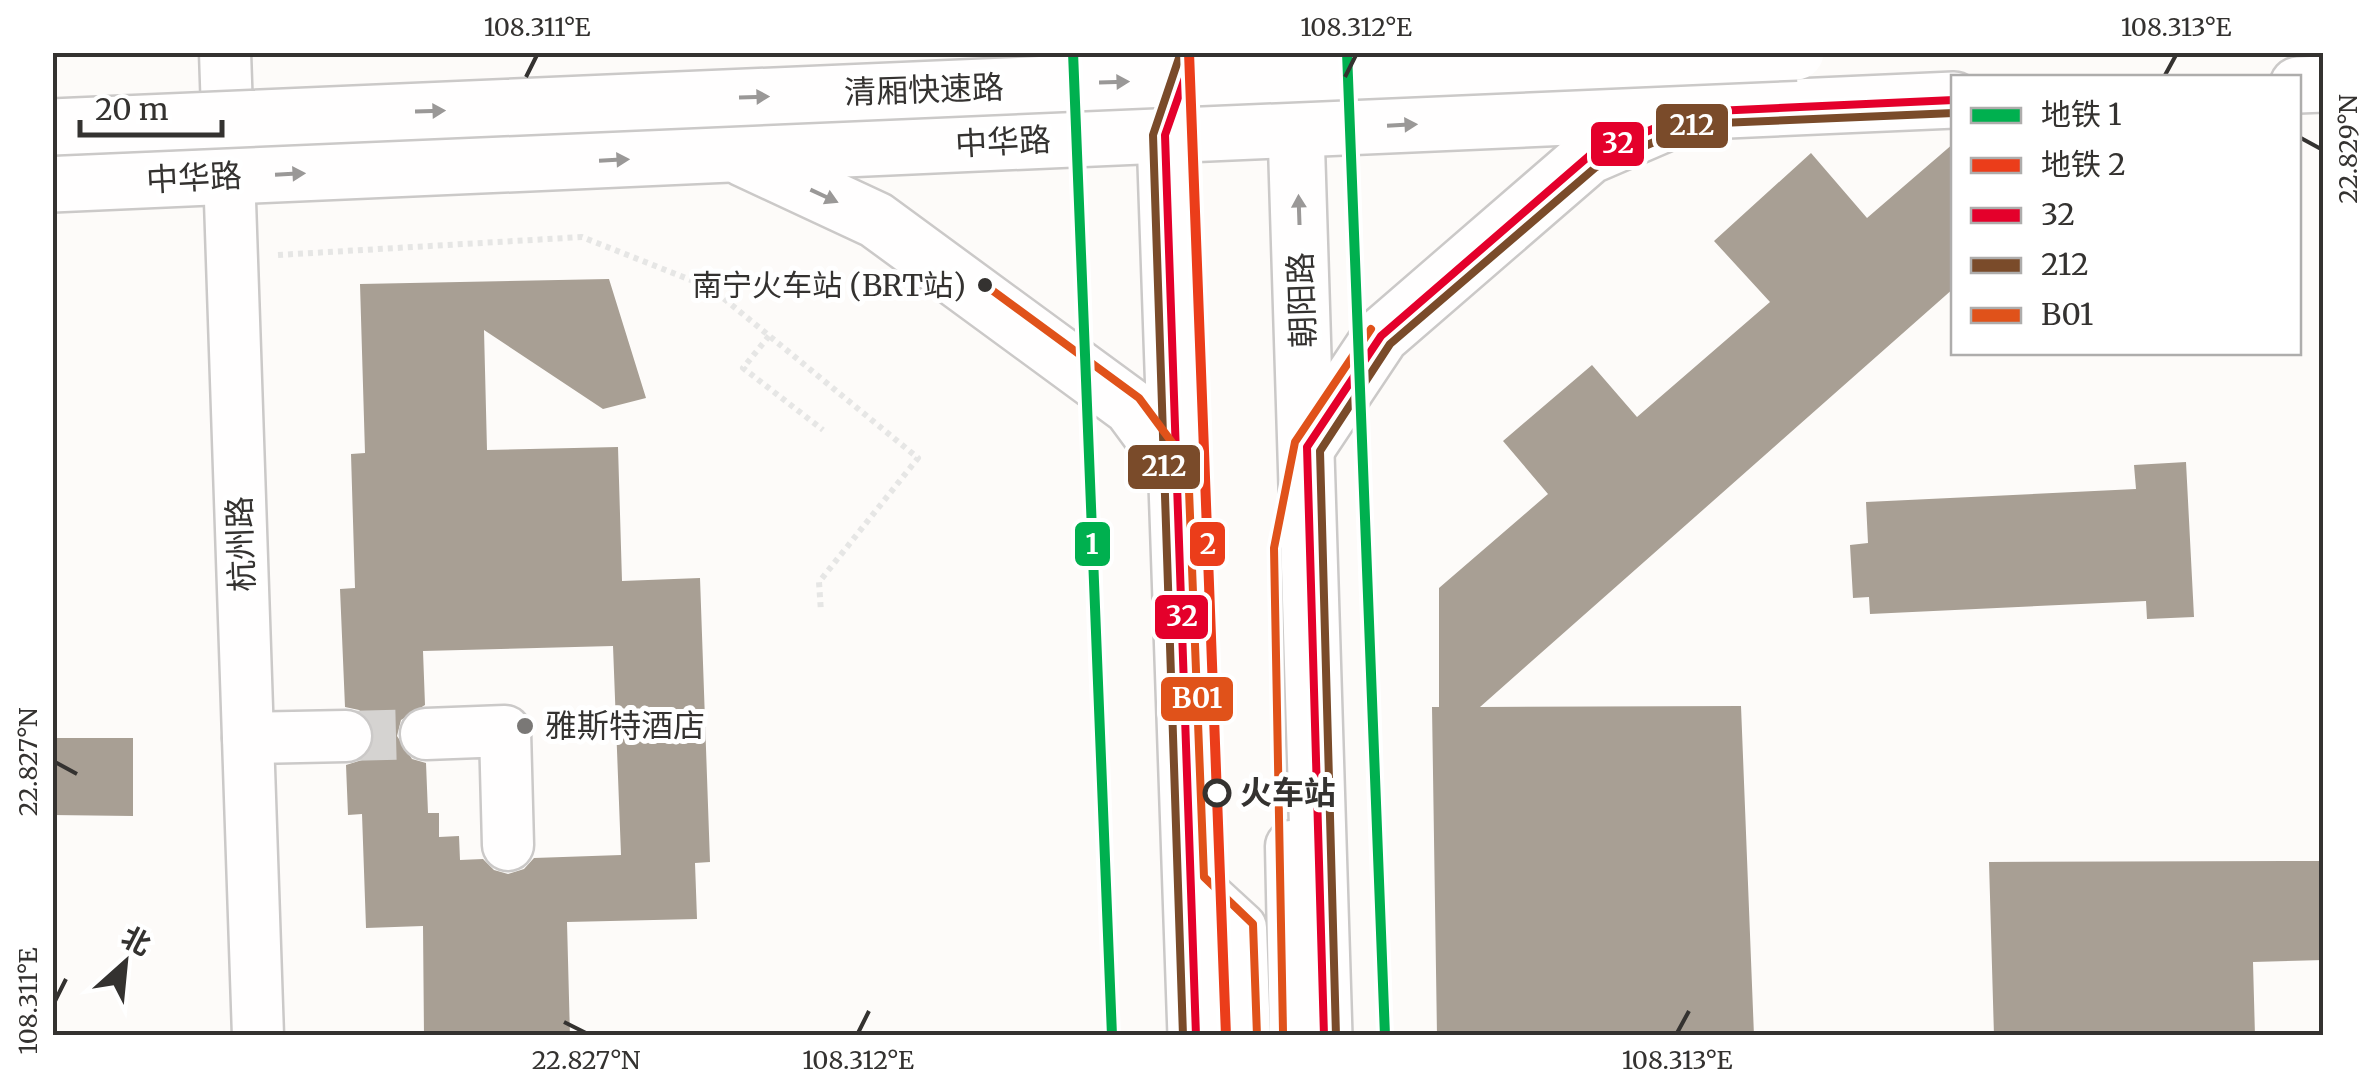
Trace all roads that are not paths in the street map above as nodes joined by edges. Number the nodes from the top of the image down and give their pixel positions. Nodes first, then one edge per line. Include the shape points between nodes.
1 (225, 52) edge
2 (1194, 52) edge
3 (1260, 52) edge
4 (1796, 52) edge
5 (1951, 100) edge
6 (1693, 112) junction
7 (52, 127) edge
8 (1296, 130) junction
9 (1165, 135) junction
10 (736, 154) junction
11 (229, 176) junction
12 (52, 184) edge
13 (1306, 447) junction
14 (1176, 468) junction
15 (426, 734) tunnel mouth
16 (346, 736) tunnel mouth
17 (248, 738) junction
18 (508, 845) dead end
19 (1192, 883) junction
20 (258, 1036) edge
21 (1196, 1036) edge
22 (1245, 1036) edge
23 (1295, 1036) edge
24 (1324, 1036) edge

1 - 11 street, 杭州路
2 - 9 main road
3 - 8 main road, 朝阳路
7 -> 4 main road, 清厢快速路, bridge
5 - 6 main road, 中华路
8 -> 6 main road, 中华路
6 - 13 main road via 1588,156 1381,336
8 - 9 main road, 中华路
13 -> 8 main road, 朝阳路
9 - 10 main road, 中华路
9 - 14 main road
11 -> 10 main road, 中华路
10 -> 14 main road via 876,220 1131,407
11 - 12 main road, 中华路
11 - 17 street, 杭州路
13 - 23 street via 1286,549
13 - 24 main road, 朝阳路
14 - 19 main road
15 - 18 street via 504,732
16 - 17 street
17 - 20 street, 杭州路
19 - 21 main road
19 - 22 street via 1241,928

